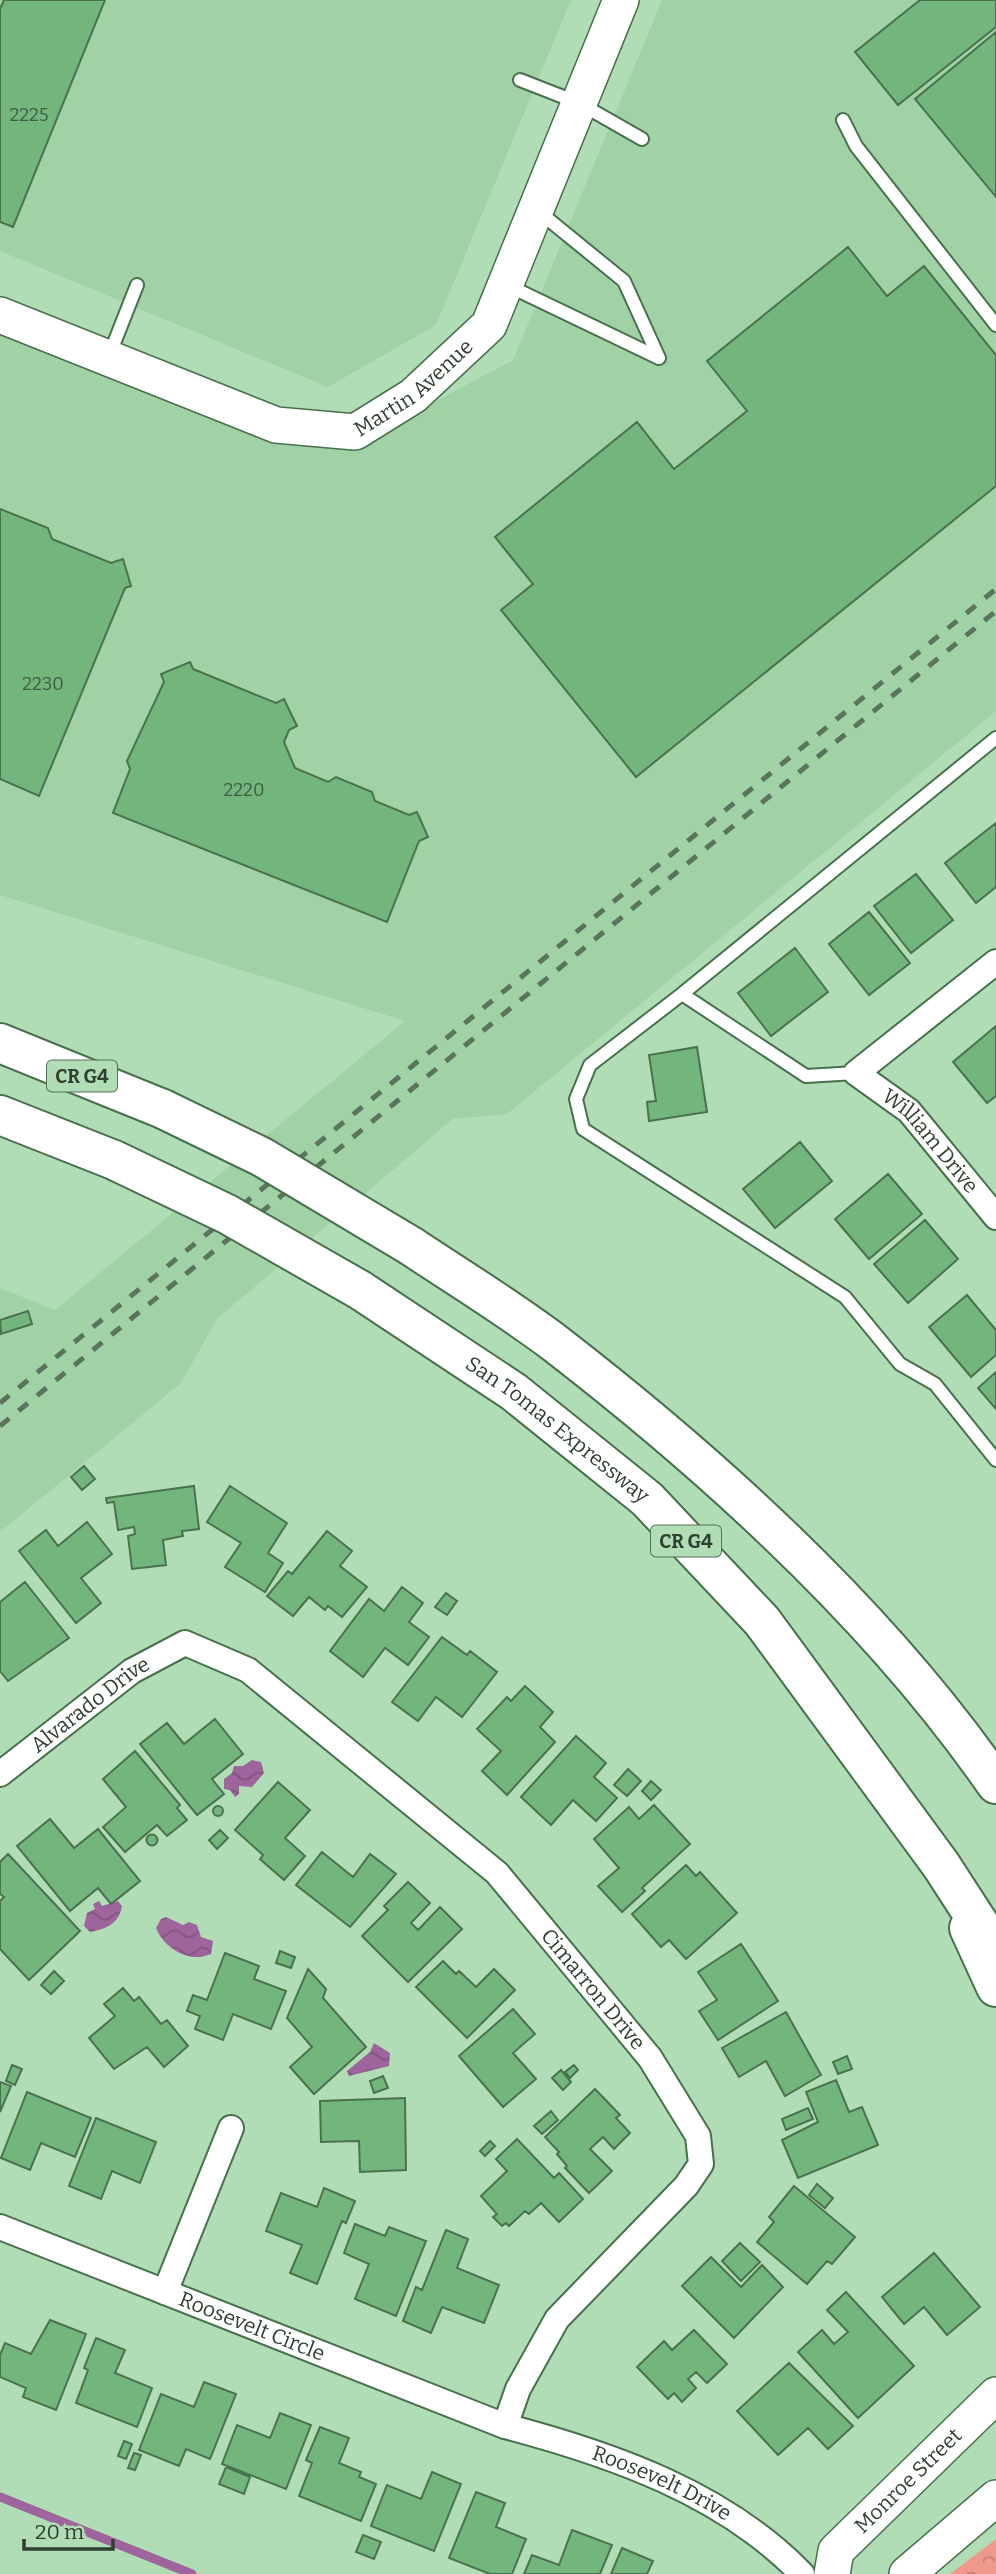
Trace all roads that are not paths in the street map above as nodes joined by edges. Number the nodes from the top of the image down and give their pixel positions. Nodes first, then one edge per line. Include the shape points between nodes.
1 (621, 0) edge
2 (520, 80) dead end
3 (579, 103) junction
4 (843, 120) dead end
5 (642, 139) dead end
6 (536, 209) junction
7 (506, 284) junction
8 (138, 285) dead end
9 (0, 315) edge
10 (996, 325) edge
11 (108, 358) junction
12 (996, 738) edge
13 (996, 962) edge
14 (682, 995) junction
15 (0, 1043) edge
16 (856, 1073) junction
17 (0, 1115) edge
18 (996, 1217) edge
19 (996, 1460) edge
20 (185, 1643) joint
21 (0, 1774) edge
22 (996, 1784) edge
23 (941, 1865) junction
24 (996, 1950) edge
25 (996, 1987) edge
26 (232, 2128) dead end
27 (0, 2227) edge
28 (165, 2292) junction
29 (996, 2395) edge
30 (505, 2426) junction
31 (996, 2498) edge
32 (802, 2574) edge
33 (832, 2574) edge
34 (907, 2574) edge

1 - 3 street, Martin Avenue
2 - 3 lane
3 - 5 lane
3 - 6 street, Martin Avenue
4 - 10 lane via 856,146
6 - 7 street, Martin Avenue
6 - 7 lane via 624,281 659,358
7 - 11 street, Martin Avenue via 489,325 413,396 355,432 276,425
8 - 11 lane
9 - 11 street, Martin Avenue
12 - 14 lane
13 - 16 street
14 - 16 lane via 806,1076
14 - 19 lane via 590,1065 576,1099 583,1129 845,1297 900,1364 935,1384
15 - 22 highway, CR G4, bridge via 163,1109 262,1157 411,1246 554,1343 686,1449 831,1588 958,1730
16 - 18 street, William Drive via 909,1111
17 - 23 highway, San Tomas Expressway / CR G4, bridge via 114,1160 228,1214 360,1290 514,1392 647,1499 762,1621
20 - 21 street, Alvarado Drive via 132,1671
20 - 30 street, Cimarron Drive via 248,1670 497,1874 650,2058 698,2136 701,2164 686,2186 556,2319 518,2389
23 - 24 highway, San Tomas Expressway / CR G4
23 - 25 highway
26 - 28 street
27 - 28 street, Roosevelt Circle
28 - 30 street, Roosevelt Circle
29 - 33 street, Monroe Street via 836,2550
30 - 32 street, Roosevelt Drive via 559,2440 682,2488 725,2512
31 - 34 street

